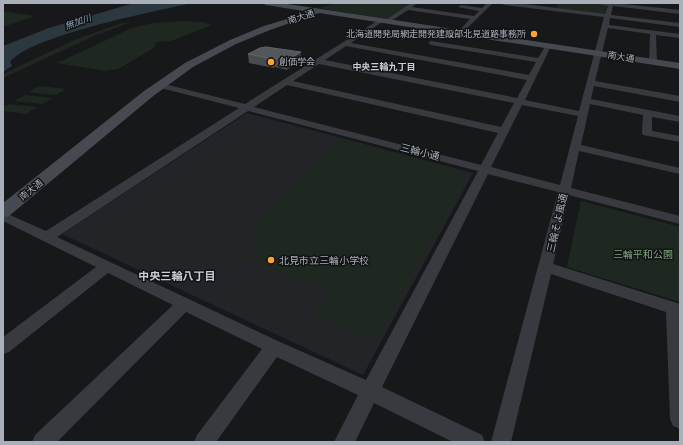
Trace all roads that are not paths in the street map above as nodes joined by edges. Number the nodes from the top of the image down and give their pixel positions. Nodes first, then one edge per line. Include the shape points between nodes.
1 (266, 3) edge
2 (414, 3) edge
3 (490, 3) edge
4 (504, 3) edge
5 (555, 3) edge
6 (453, 6) dead end
7 (654, 6) edge
8 (407, 8) junction
9 (552, 9) junction
10 (483, 10) junction
11 (606, 10) edge
12 (320, 12) junction
13 (680, 12) edge
14 (474, 18) junction
15 (383, 21) junction
16 (680, 25) edge
17 (445, 31) junction
18 (653, 32) junction
19 (460, 33) junction
20 (680, 36) edge
21 (344, 44) junction
22 (548, 46) junction
23 (423, 50) junction
24 (597, 54) junction
25 (541, 60) junction
26 (317, 61) junction
27 (653, 62) junction
28 (680, 66) edge
29 (532, 78) junction
30 (285, 82) junction
31 (590, 83) junction
32 (160, 85) junction
33 (680, 99) edge
34 (586, 101) junction
35 (519, 102) junction
36 (246, 108) junction
37 (648, 113) junction
38 (582, 114) junction
39 (680, 119) edge
40 (504, 131) junction
41 (680, 140) edge
42 (575, 147) junction
43 (485, 169) junction
44 (680, 171) edge
45 (564, 189) junction
46 (3, 212) edge
47 (3, 216) edge
48 (680, 220) edge
49 (46, 237) junction
50 (107, 266) junction
51 (547, 267) junction
52 (184, 304) junction
53 (677, 309) edge
54 (3, 347) edge
55 (274, 347) junction
56 (370, 391) junction
57 (680, 419) edge
58 (42, 442) edge
59 (204, 442) edge
60 (344, 442) edge
61 (474, 442) edge
62 (501, 442) edge

1 - 12 main road
2 - 8 street
3 - 10 street
4 - 9 street
5 - 9 street
6 - 10 street
7 - 11 street
7 - 13 street
8 - 14 street
8 - 15 street
9 - 11 street
10 - 14 street
11 - 16 street
11 - 18 street
11 - 24 street, 三輪そよ風通
12 - 15 main road, 南大通
12 - 32 main road, 南大通 via 267,28 233,42 189,65
14 - 19 street
15 - 17 main road, 南大通
15 - 21 street
17 - 19 main road, 南大通
17 - 23 street
18 - 20 street
18 - 27 street
19 - 22 main road, 南大通
21 - 23 street
21 - 26 street
22 - 24 main road, 南大通
22 - 25 street
23 - 25 street
23 - 29 street
24 - 27 main road, 南大通
24 - 31 street, 三輪そよ風通
25 - 29 street
26 - 30 street
26 - 35 street
27 - 28 main road, 南大通
29 - 35 street
30 - 36 street
30 - 40 street
31 - 33 street
31 - 34 street, 三輪そよ風通
32 - 36 street, 三輪小通
32 - 46 main road, 南大通
34 - 37 street
34 - 38 street, 三輪そよ風通
35 - 38 street
35 - 40 street
36 - 43 street, 三輪小通
36 - 49 street
37 - 39 street
37 - 41 street via 648,133
38 - 42 street, 三輪そよ風通
40 - 43 street
42 - 44 street
42 - 45 street, 三輪そよ風通
43 - 45 street, 三輪小通
43 - 56 street
45 - 48 street, 三輪小通
45 - 51 street, 三輪そよ風通
47 - 49 street
49 - 50 street
50 - 52 street
50 - 54 street
51 - 53 street
51 - 62 street, 三輪そよ風通
52 - 55 street
52 - 58 street
53 - 57 street
55 - 56 street
55 - 59 street
56 - 60 street
56 - 61 street

